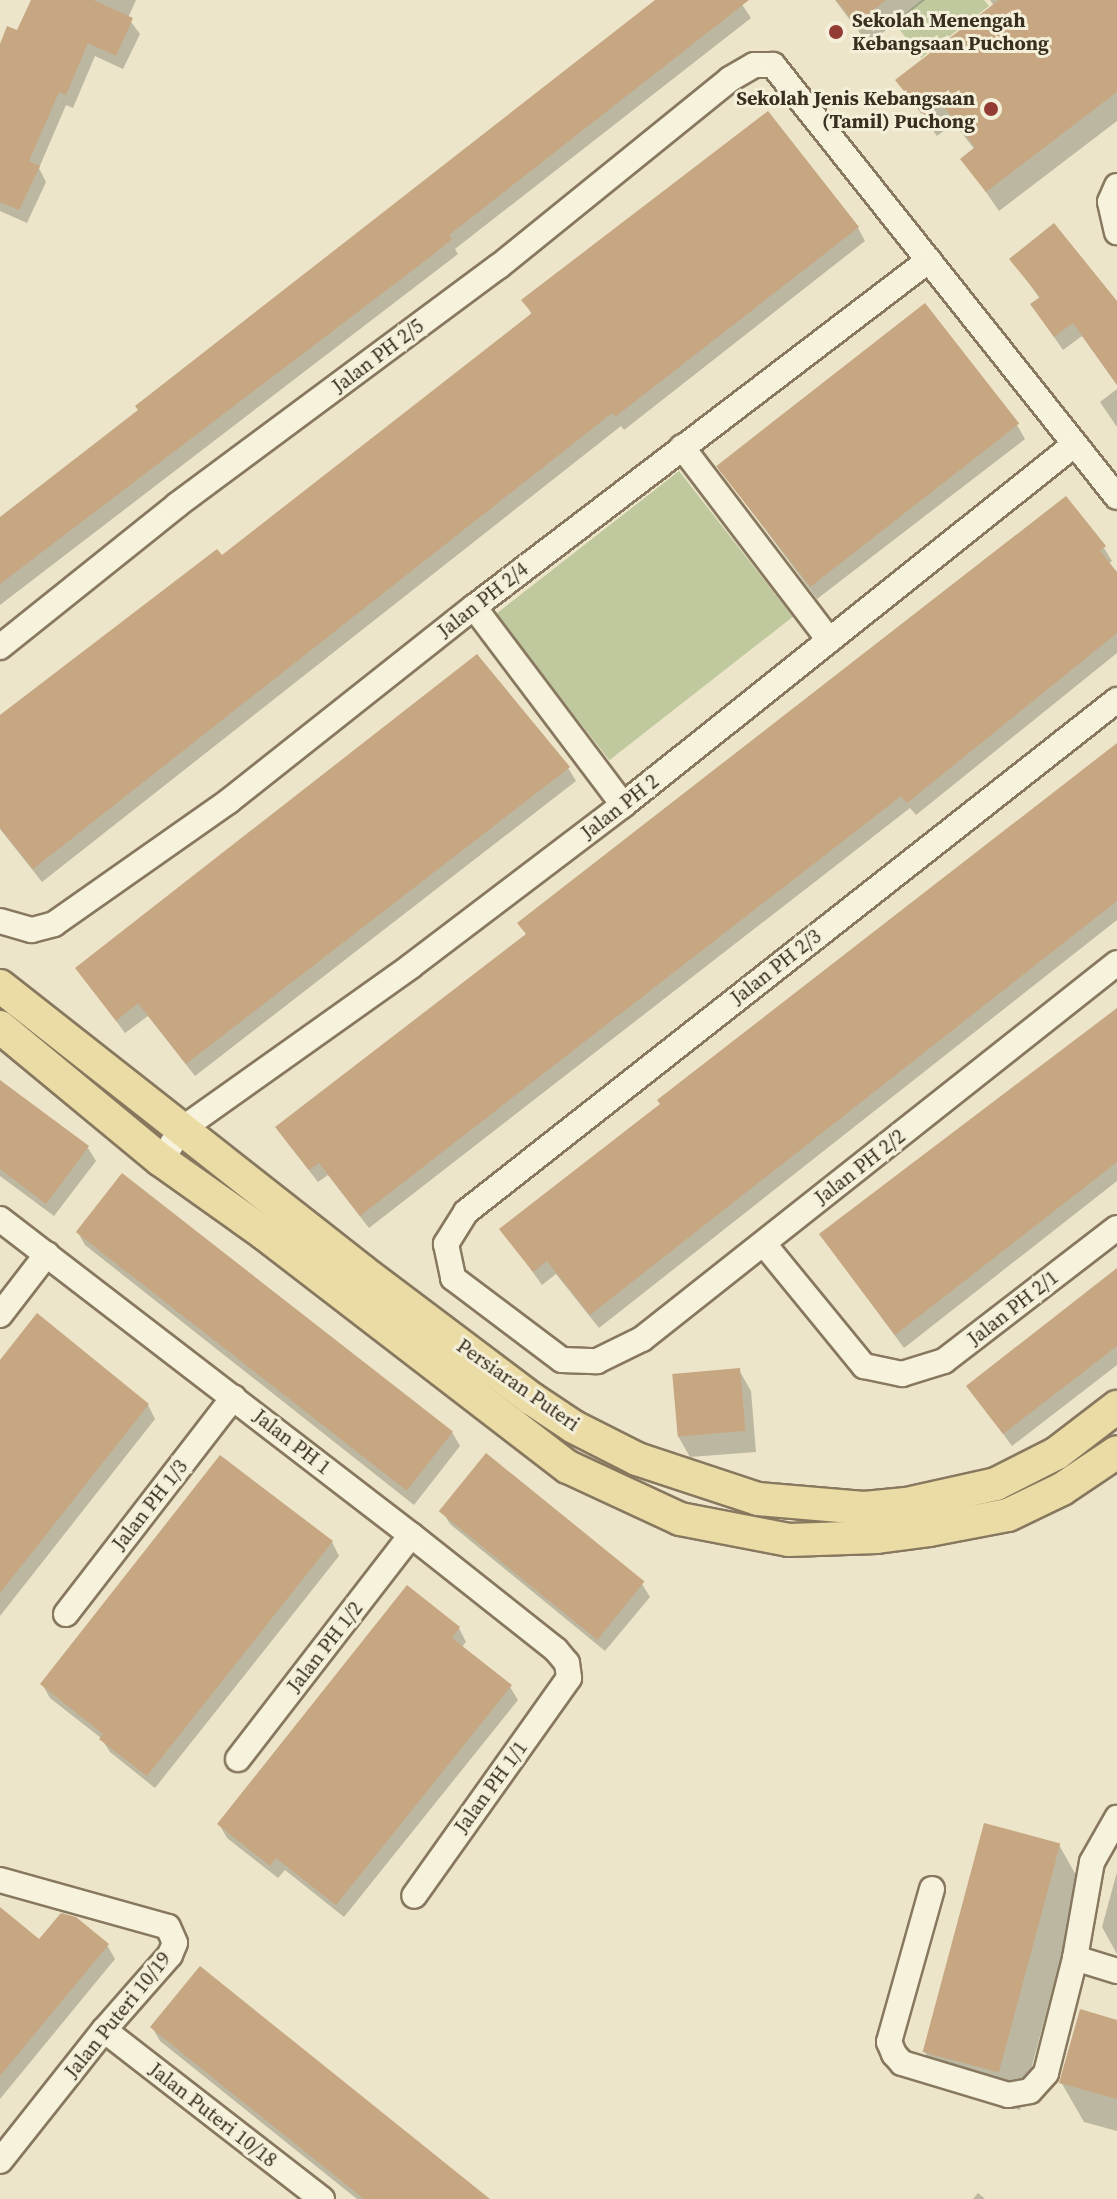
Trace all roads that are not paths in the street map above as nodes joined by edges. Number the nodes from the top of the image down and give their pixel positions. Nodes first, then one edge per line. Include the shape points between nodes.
1 (1117, 186) edge
2 (1117, 232) edge
3 (929, 260) junction
4 (1075, 444) junction
5 (682, 447) junction
6 (1117, 497) edge
7 (474, 607) junction
8 (829, 640) junction
9 (0, 647) edge
10 (1117, 700) edge
11 (623, 805) junction
12 (0, 921) edge
13 (1117, 963) edge
14 (0, 986) edge
15 (0, 1027) edge
16 (182, 1129) junction
17 (161, 1160) junction
18 (0, 1219) edge
19 (1117, 1228) edge
20 (764, 1244) junction
21 (47, 1254) junction
22 (0, 1315) edge
23 (597, 1361) joint
24 (234, 1397) junction
25 (1117, 1407) edge
26 (1117, 1452) edge
27 (411, 1535) junction
28 (66, 1614) dead end
29 (569, 1678) joint
30 (238, 1759) dead end
31 (1117, 1818) edge
32 (0, 1880) edge
33 (932, 1889) dead end
34 (414, 1896) dead end
35 (1075, 1958) junction
36 (1117, 1971) edge
37 (104, 2030) junction
38 (0, 2161) edge
39 (322, 2199) edge

1 - 2 street via 1110,202
3 - 4 street
3 - 5 street, Jalan PH 2/4
3 - 9 street, Jalan PH 2/5 via 773,65 754,65 498,267 177,505
4 - 6 street
4 - 8 street, Jalan PH 2
5 - 7 street, Jalan PH 2/4
5 - 8 street
7 - 11 street
7 - 12 street, Jalan PH 2/4 via 229,801 54,924 32,930
8 - 11 street, Jalan PH 2
10 - 23 street, Jalan PH 2/3 via 466,1212 446,1244 453,1278 562,1360
11 - 16 street, Jalan PH 2 via 411,966
13 - 20 street, Jalan PH 2/2
14 - 16 main road, Persiaran Puteri
15 - 17 main road, Persiaran Puteri
16 - 17 street, Jalan PH 2
16 - 25 main road, Persiaran Puteri via 362,1271 574,1427 637,1459 758,1499 864,1508 996,1484 1057,1453
17 - 26 main road, Persiaran Puteri via 568,1467 680,1519 789,1540 929,1530 1008,1515 1062,1489
18 - 21 street, Jalan PH 1
19 - 20 street, Jalan PH 2/1 via 944,1361 902,1374 864,1366
20 - 23 street, Jalan PH 2/2 via 642,1339
21 - 22 street
21 - 24 street, Jalan PH 1
24 - 27 street, Jalan PH 1
24 - 28 street, Jalan PH 1/3
27 - 29 street, Jalan PH 1 via 556,1650 567,1663
27 - 30 street, Jalan PH 1/2
29 - 34 street, Jalan PH 1/1
31 - 35 street via 1092,1862
32 - 37 street, Jalan Puteri 10/19 via 168,1927 175,1943 170,1955
33 - 35 street via 889,2042 902,2063 1008,2095 1030,2091 1046,2073
35 - 36 street
37 - 38 street, Jalan Puteri 10/19
37 - 39 street, Jalan Puteri 10/18

